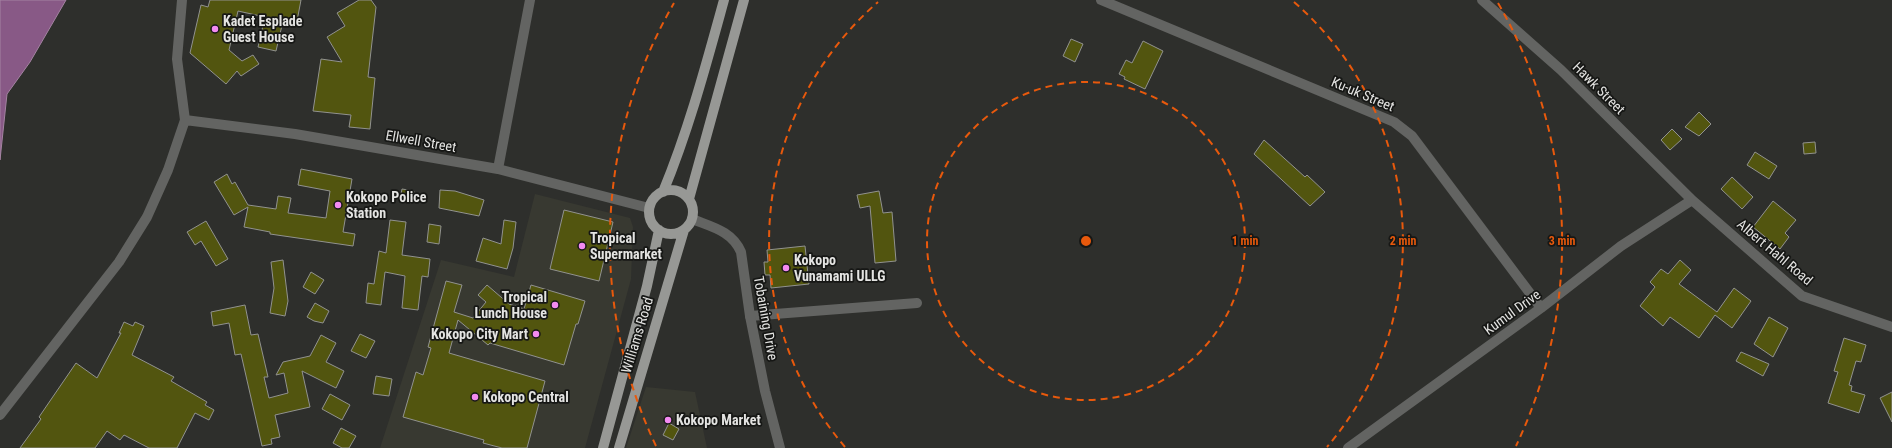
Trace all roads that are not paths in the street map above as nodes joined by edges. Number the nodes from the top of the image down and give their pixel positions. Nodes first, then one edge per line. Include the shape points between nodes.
1 (182, 0) edge
2 (530, 0) edge
3 (724, 0) edge
4 (744, 0) edge
5 (1101, 0) edge
6 (1482, 0) edge
7 (185, 120) junction
8 (498, 169) junction
9 (663, 192) junction
10 (689, 199) junction
11 (1692, 200) junction
12 (649, 208) junction
13 (692, 219) junction
14 (659, 230) junction
15 (684, 230) junction
16 (917, 303) dead end
17 (1541, 308) junction
18 (750, 316) junction
19 (1892, 327) edge
20 (0, 415) edge
21 (603, 448) edge
22 (619, 448) edge
23 (780, 448) edge
24 (1348, 448) edge

1 - 7 street via 177,59
2 - 8 street
3 - 9 main road via 687,130
4 - 10 main road
5 - 17 street, Ku-uk Street via 1394,122 1412,136
6 - 11 street, Hawk Street via 1562,70
7 - 8 street, Ellwell Street via 296,134
7 - 20 street via 168,170 147,217 123,256
8 - 12 street, Ellwell Street
9 - 10 main road via 673,190
9 - 12 main road via 652,201
10 - 13 main road via 692,205
11 - 17 street, Kumul Drive via 1621,246
11 - 19 street, Albert Hahl Road via 1802,296
12 - 14 main road via 651,221
13 - 15 main road, Williams Road
13 - 18 street, Tobaining Drive via 726,232 737,243 743,262
14 - 15 main road via 667,234 676,234
14 - 21 main road, Williams Road
15 - 22 main road, Williams Road
16 - 18 street
17 - 24 street, Kumul Drive
18 - 23 street, Tobaining Drive

